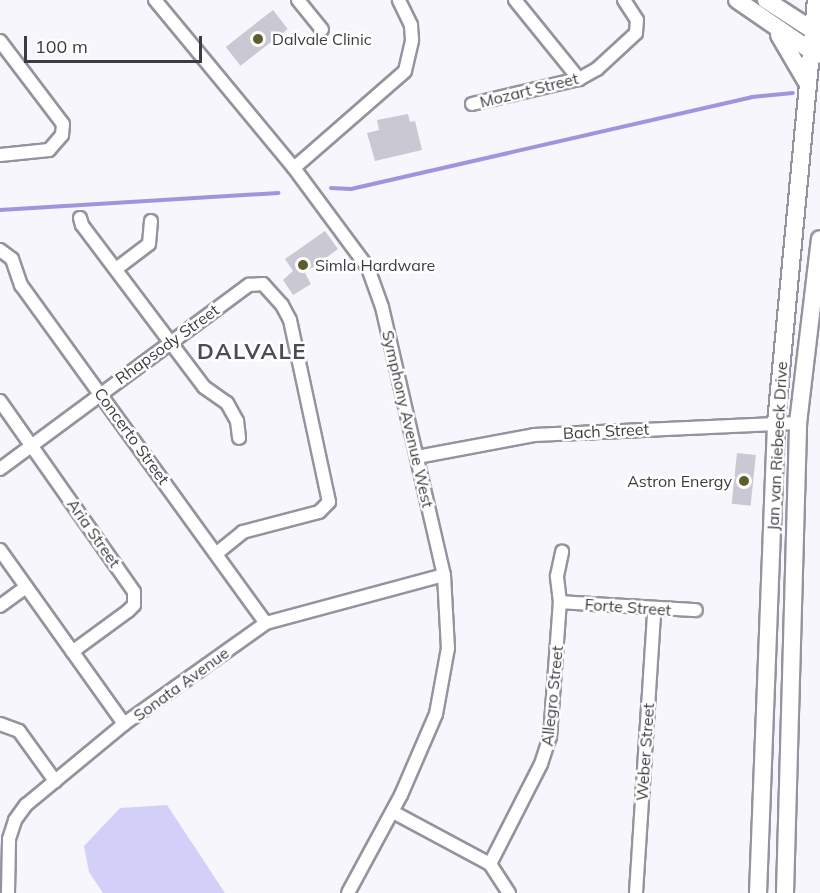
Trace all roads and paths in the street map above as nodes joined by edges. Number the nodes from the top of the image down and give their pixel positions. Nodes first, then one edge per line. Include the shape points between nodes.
1 (155, 0) edge
2 (298, 0) edge
3 (399, 0) edge
4 (515, 0) edge
5 (624, 0) edge
6 (737, 0) edge
7 (766, 0) edge
8 (816, 0) edge
9 (773, 28) junction
10 (322, 30) dead end
11 (816, 33) edge
12 (0, 42) edge
13 (815, 54) edge
14 (579, 79) junction
15 (806, 81) junction
16 (472, 104) dead end
17 (0, 155) edge
18 (294, 168) junction
19 (80, 218) dead end
20 (151, 221) dead end
21 (820, 239) edge
22 (0, 250) edge
23 (116, 269) junction
24 (170, 341) junction
25 (100, 392) junction
26 (0, 401) edge
27 (776, 423) junction
28 (798, 423) junction
29 (239, 438) dead end
30 (32, 443) junction
31 (417, 457) junction
32 (0, 469) edge
33 (0, 550) edge
34 (562, 552) dead end
35 (217, 553) junction
36 (444, 575) junction
37 (26, 587) junction
38 (560, 602) junction
39 (0, 606) edge
40 (696, 610) dead end
41 (654, 611) junction
42 (266, 623) junction
43 (72, 652) junction
44 (0, 724) edge
45 (124, 724) junction
46 (55, 781) junction
47 (393, 812) junction
48 (490, 864) junction
49 (9, 893) edge
50 (348, 893) edge
51 (509, 893) edge
52 (636, 893) edge
53 (758, 893) edge
54 (785, 893) edge

1 - 18 street, Symphony Avenue West
2 - 10 street
3 - 18 street via 411,25 405,71
4 - 14 street
5 - 14 street, Mozart Street via 638,27 632,39
6 - 9 main road
7 - 11 main road
8 - 11 main road, Jan van Riebeeck Drive
9 - 13 main road
9 - 15 main road
11 - 13 main road, Jan van Riebeeck Drive
12 - 17 street via 58,112 63,124 62,135 49,150
13 - 15 main road, Jan van Riebeeck Drive
14 - 16 street, Mozart Street
15 - 27 main road, Jan van Riebeeck Drive
18 - 31 street, Symphony Avenue West via 374,280
19 - 23 street
20 - 23 street via 149,244
21 - 28 main road, Jan van Riebeeck Drive
22 - 25 street, Concerto Street via 8,253 21,285
23 - 24 street
24 - 25 street, Rhapsody Street
24 - 29 street via 204,387 227,403 237,420
24 - 35 street, Rhapsody Street via 256,283 269,288 287,312 329,502 312,515 243,532
25 - 30 street, Rhapsody Street
25 - 35 street, Concerto Street
26 - 30 street, Aria Street
27 - 28 street, Bach Street
27 - 31 street, Bach Street via 534,435
27 - 53 main road, Jan van Riebeeck Drive
28 - 54 main road, Jan van Riebeeck Drive
30 - 32 street, Rhapsody Street
30 - 43 street, Aria Street via 134,592 134,605 128,611
31 - 36 street, Symphony Avenue West
33 - 37 street
34 - 38 street, Allegro Street via 557,576
35 - 42 street, Concerto Street
36 - 42 street, Sonata Avenue
36 - 47 street, Symphony Avenue West via 448,648 442,689 428,739
37 - 39 street
37 - 43 street
38 - 41 street, Forte Street
38 - 48 street, Allegro Street via 547,751
40 - 41 street, Forte Street
41 - 52 street, Weber Street
42 - 45 street, Sonata Avenue
43 - 45 street
44 - 46 street via 19,731
45 - 46 street, Sonata Avenue
46 - 49 street, Sonata Avenue via 15,820 9,839
47 - 48 street
47 - 50 street, Symphony Avenue West
48 - 51 street

